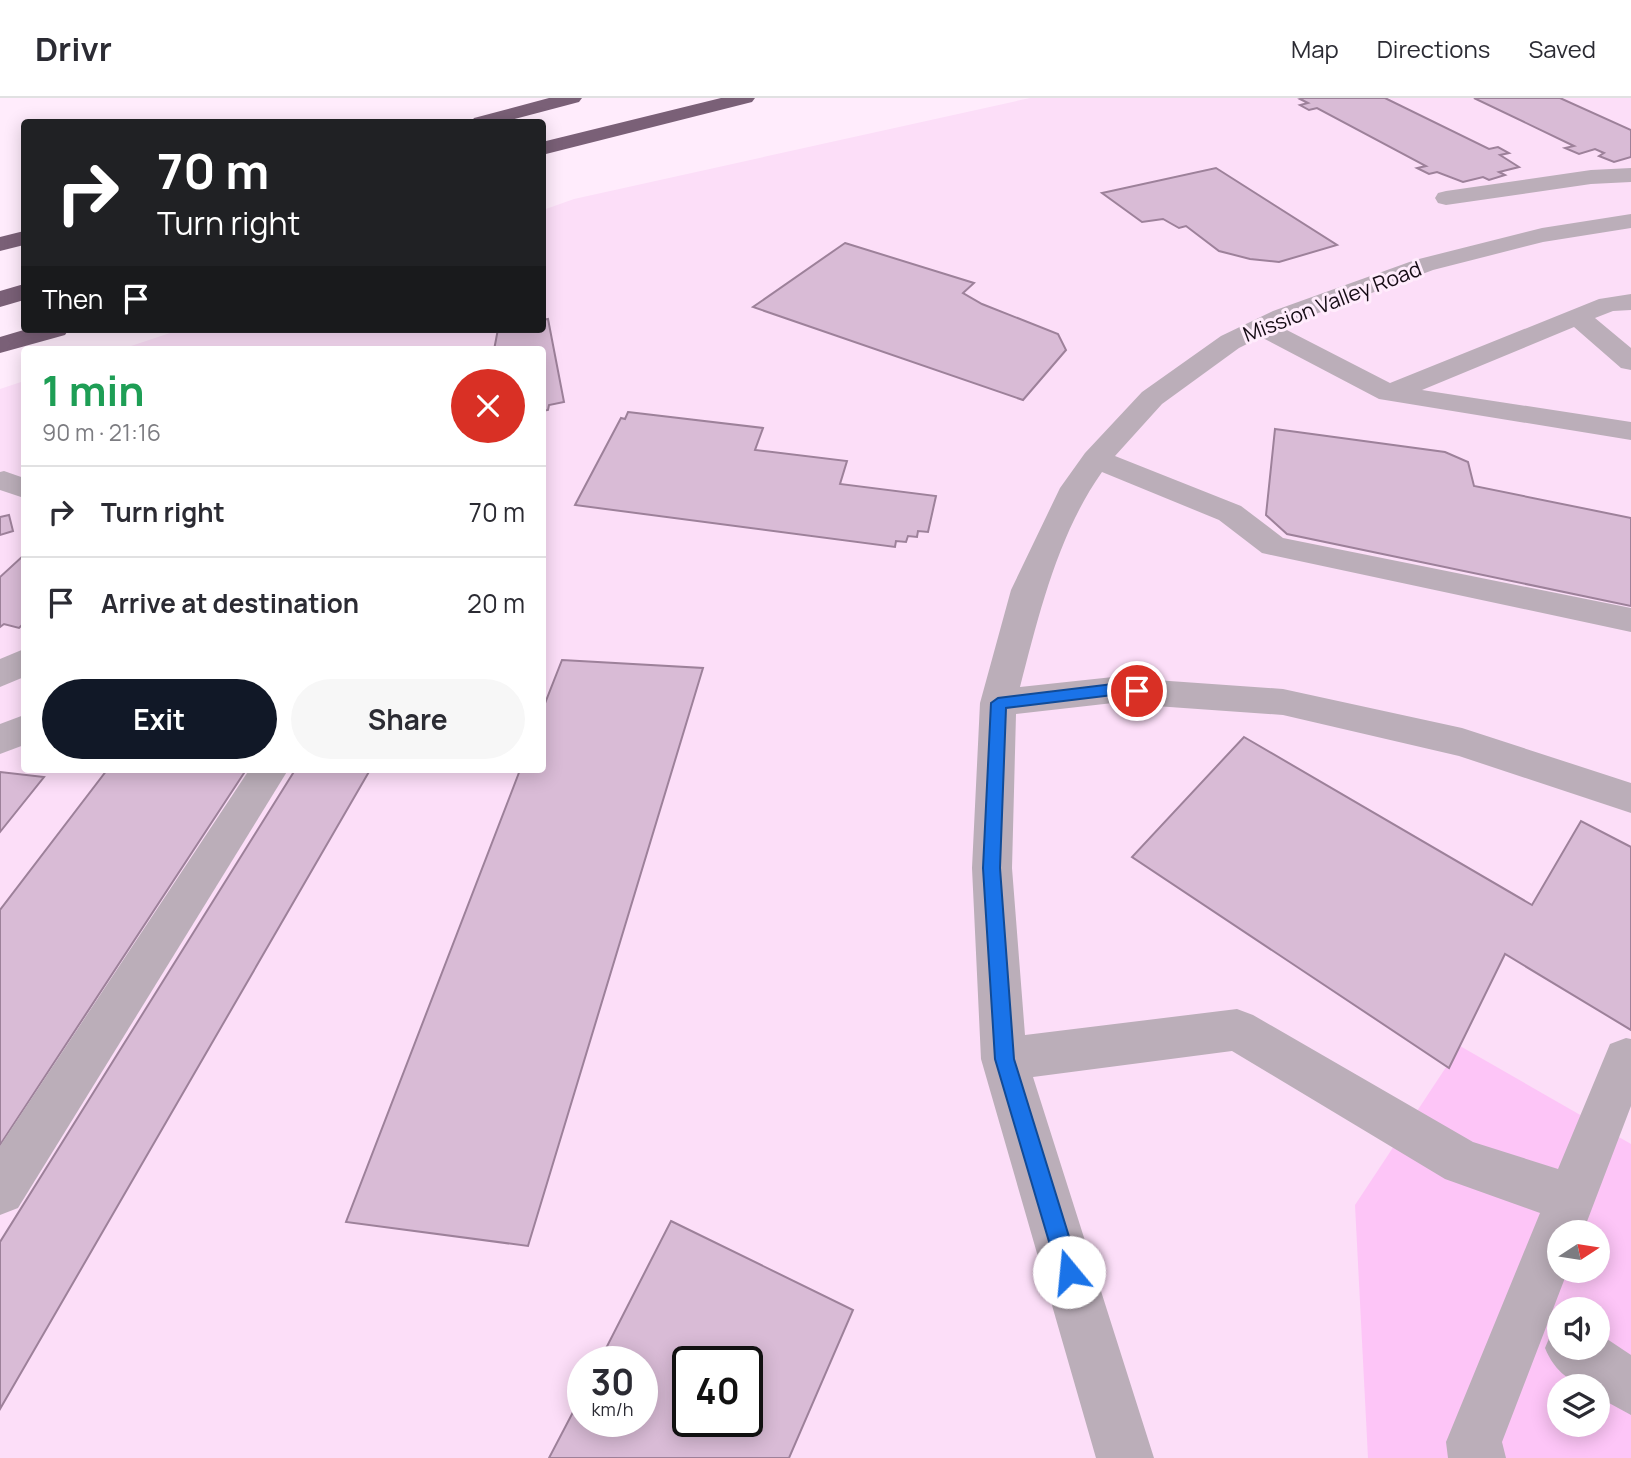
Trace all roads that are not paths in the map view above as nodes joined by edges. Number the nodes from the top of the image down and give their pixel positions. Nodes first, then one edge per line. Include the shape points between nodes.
1 (572, 98) edge
2 (745, 98) edge
3 (710, 106) junction
4 (492, 119) edge
5 (546, 148) edge
6 (605, 155) dead end
7 (1631, 176) edge
8 (1446, 198) dead end
9 (1631, 221) edge
10 (21, 239) edge
11 (0, 244) edge
12 (21, 293) edge
13 (0, 299) edge
14 (1631, 302) edge
15 (1578, 317) junction
16 (1260, 326) junction
17 (42, 333) edge
18 (0, 345) edge
19 (1631, 362) edge
20 (1389, 393) junction
21 (1631, 431) edge
22 (1096, 459) junction
23 (1631, 620) edge
24 (21, 664) edge
25 (0, 674) edge
26 (998, 703) junction
27 (21, 730) edge
28 (0, 740) edge
29 (267, 773) edge
30 (1631, 798) edge
31 (1004, 1059) junction
32 (1631, 1062) edge
33 (0, 1190) edge
34 (1570, 1198) junction
35 (1541, 1327) edge
36 (1590, 1360) edge
37 (1631, 1387) edge
38 (1125, 1458) edge
39 (1478, 1458) edge

1 - 4 highway
2 - 3 highway
3 - 5 highway
3 - 6 highway
7 - 8 street via 1591,177
9 - 16 street, Mission Valley Road via 1542,235 1424,265
10 - 11 highway
12 - 13 highway
14 - 15 street via 1608,304
15 - 19 street
15 - 20 street
16 - 20 street
16 - 22 street, Mission Valley Road via 1152,398
17 - 18 highway
20 - 21 street
22 - 23 street via 1230,513 1273,547
22 - 26 street, Mission Valley Road via 1075,488 1028,590
24 - 25 street
26 - 30 street via 1113,690 1283,702 1462,742
26 - 31 street, Mission Valley Road via 992,868
27 - 28 street
29 - 33 street
31 - 34 street via 1237,1030 1462,1162
31 - 38 street, Mission Valley Road
32 - 34 street via 1626,1059
34 - 35 street
35 - 39 street via 1474,1442
36 - 37 street

